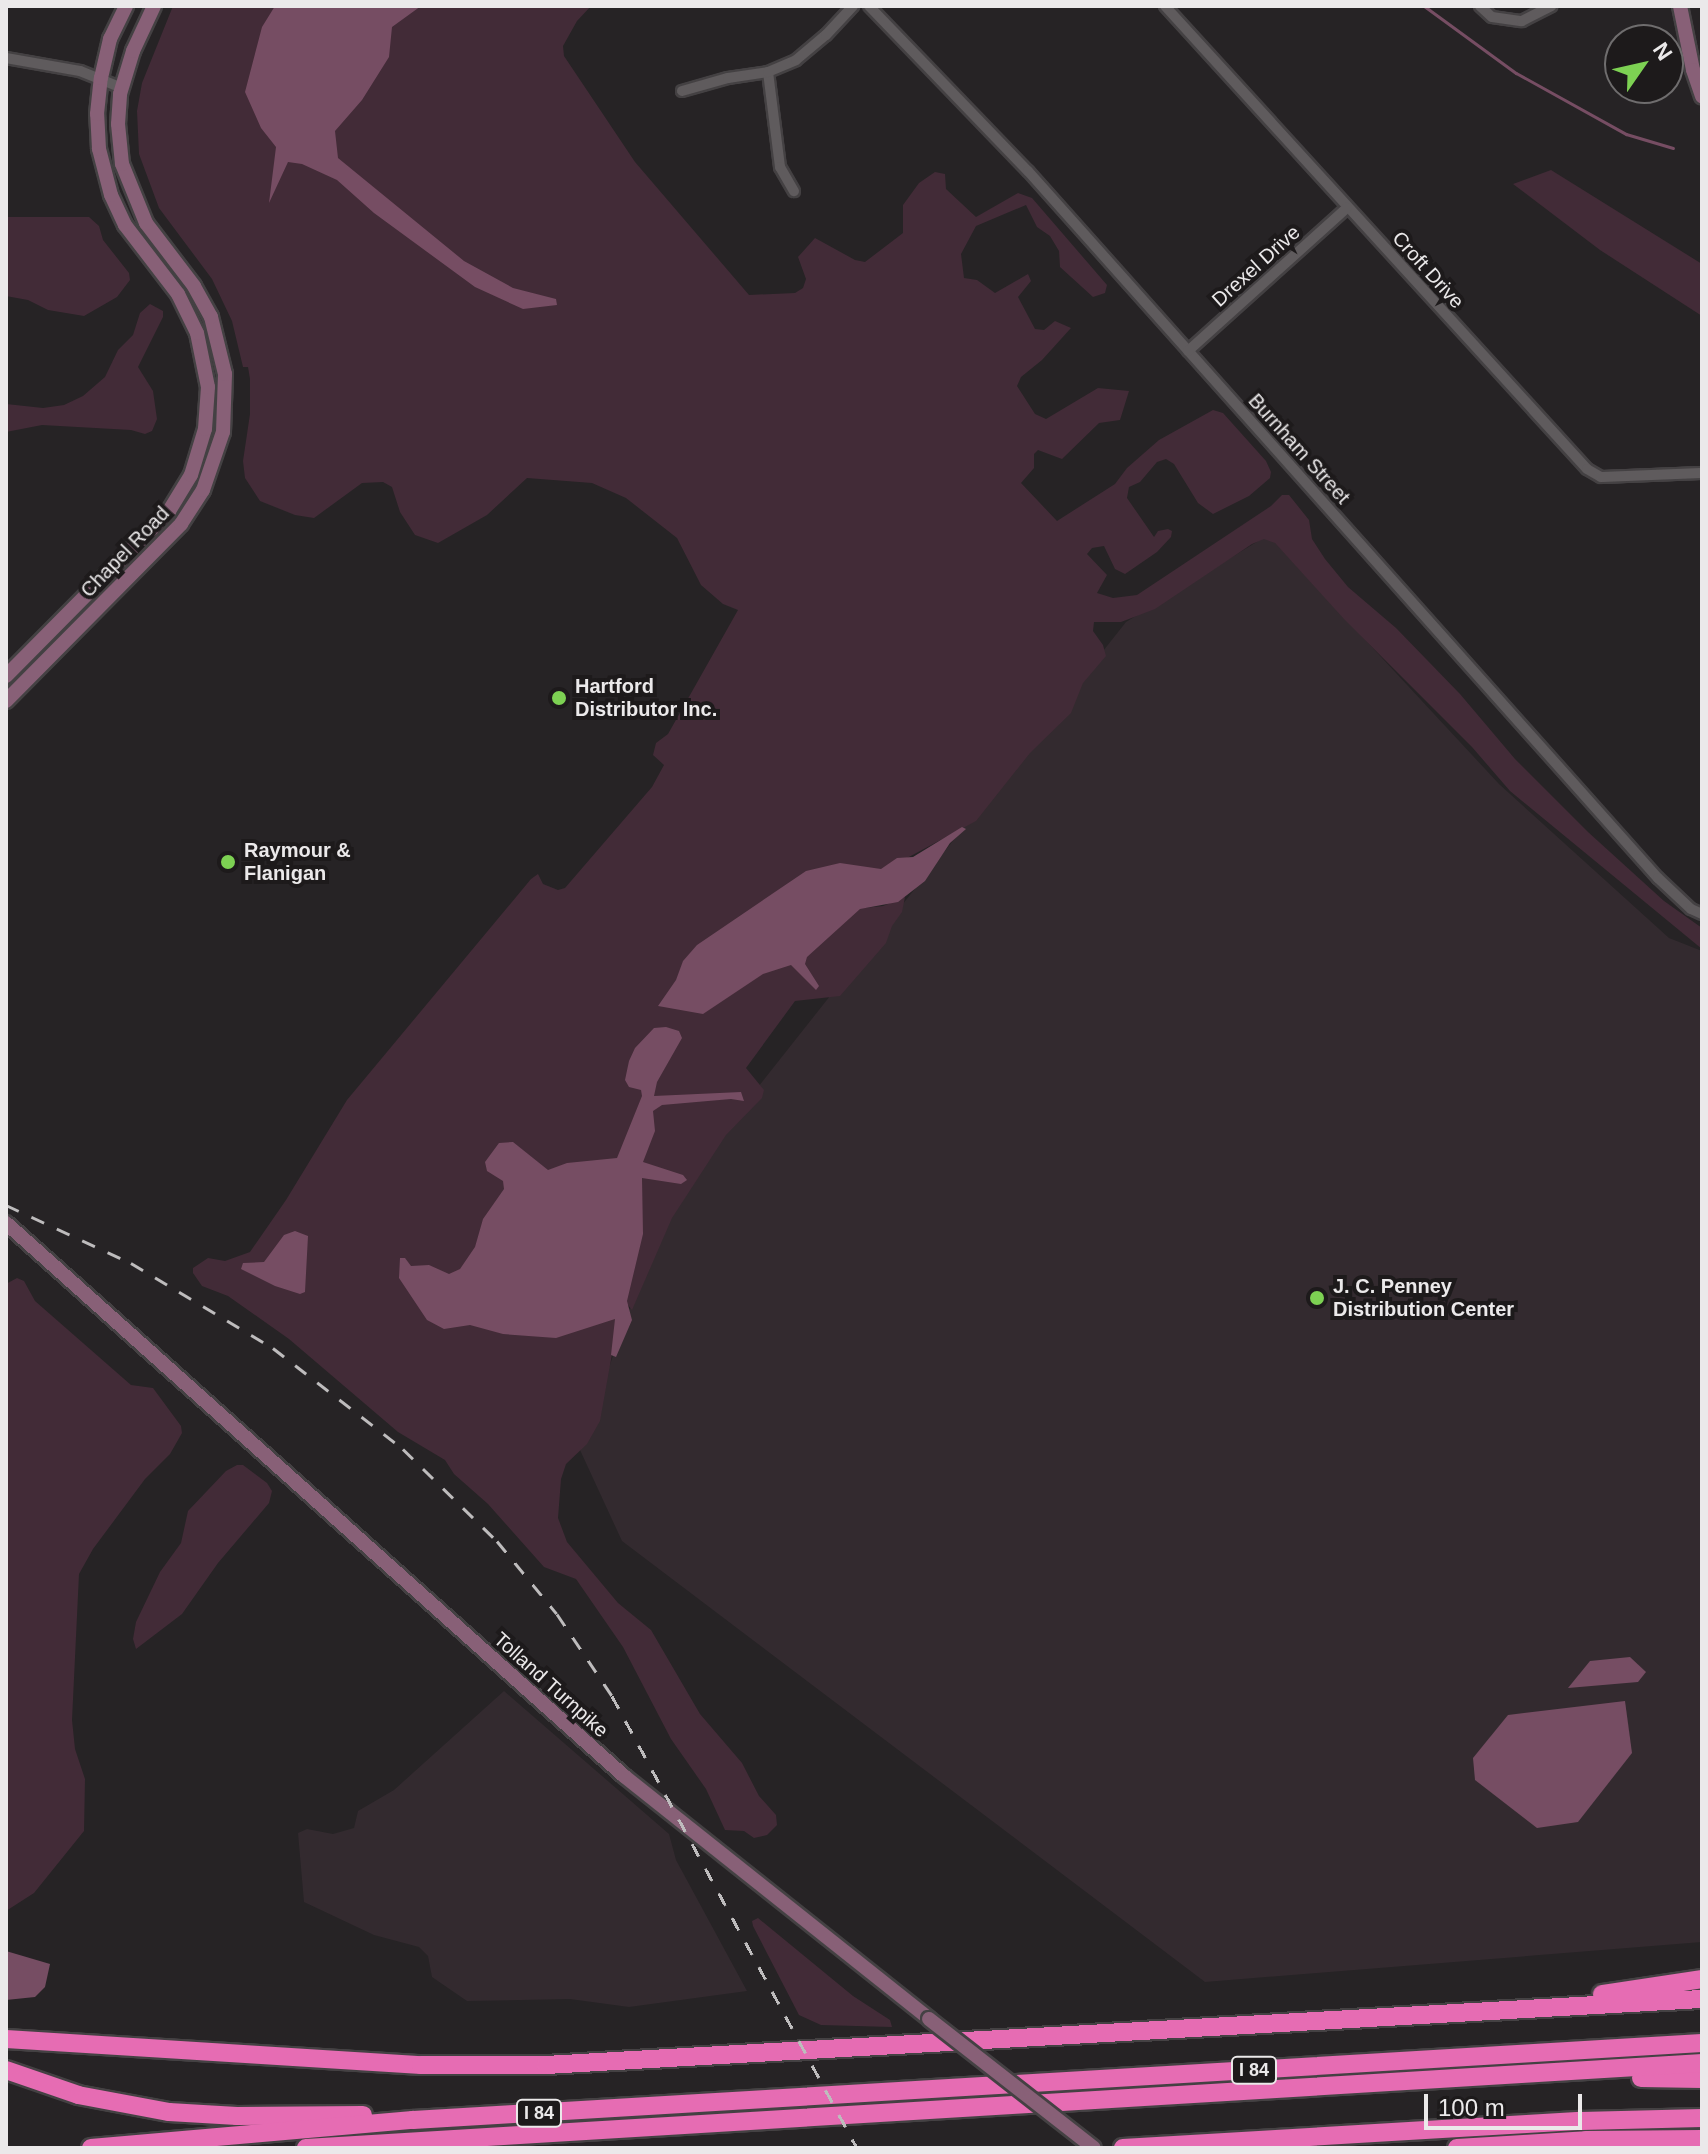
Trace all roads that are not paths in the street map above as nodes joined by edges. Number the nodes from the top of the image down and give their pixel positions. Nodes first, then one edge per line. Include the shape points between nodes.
1 (126, 6) edge
2 (154, 6) edge
3 (853, 6) edge
4 (869, 6) edge
5 (1165, 6) edge
6 (1480, 6) edge
7 (1551, 6) edge
8 (1680, 6) edge
9 (6, 58) edge
10 (768, 72) junction
11 (101, 78) junction
12 (122, 88) junction
13 (682, 91) dead end
14 (1702, 96) edge
15 (794, 191) dead end
16 (1347, 208) junction
17 (1188, 351) junction
18 (1702, 473) edge
19 (156, 526) junction
20 (168, 538) junction
21 (60, 622) junction
22 (72, 635) junction
23 (6, 676) edge
24 (6, 701) edge
25 (1702, 914) edge
26 (6, 1223) edge
27 (1702, 1979) edge
28 (1702, 1999) edge
29 (1469, 2011) junction
30 (6, 2039) edge
31 (1702, 2043) edge
32 (1702, 2063) edge
33 (6, 2070) edge
34 (1509, 2075) junction
35 (1702, 2079) edge
36 (1702, 2107) edge
37 (1702, 2118) edge
38 (1581, 2121) junction
39 (389, 2122) junction
40 (1702, 2139) edge
41 (91, 2148) edge
42 (306, 2148) edge
43 (1094, 2148) edge
44 (1123, 2148) edge
45 (1457, 2148) edge

1 - 11 street, Chapel Road via 110,39
2 - 12 street, Chapel Road
3 - 10 street via 812,48
4 - 17 street, Burnham Street via 1028,171
5 - 16 street, Croft Drive
6 - 7 street via 1492,17 1522,21
8 - 14 street
9 - 11 street
10 - 13 street
10 - 15 street via 780,167
11 - 12 street
11 - 19 street, Chapel Road via 97,135 111,195 132,236 183,302 207,374 207,414 195,465
12 - 20 street, Chapel Road via 119,137 128,185 150,231 205,305 225,374 225,422 215,460 194,507
16 - 17 street, Drexel Drive
16 - 18 street, Croft Drive via 1587,469 1601,477
17 - 25 street, Burnham Street via 1658,878
19 - 20 street
19 - 21 street, Chapel Road
20 - 22 street, Chapel Road
21 - 22 street
21 - 23 street, Chapel Road
22 - 24 street, Chapel Road
26 - 43 street, Tolland Turnpike, bridge via 632,1784
27 - 29 highway
28 - 29 highway
29 - 30 highway via 509,2066
31 - 39 highway, I 84
32 - 34 highway
33 - 39 highway via 112,2103 187,2114 347,2113
34 - 35 highway
34 - 42 highway
36 - 38 highway
37 - 38 highway
38 - 44 highway
39 - 41 highway, I 84
40 - 45 highway

